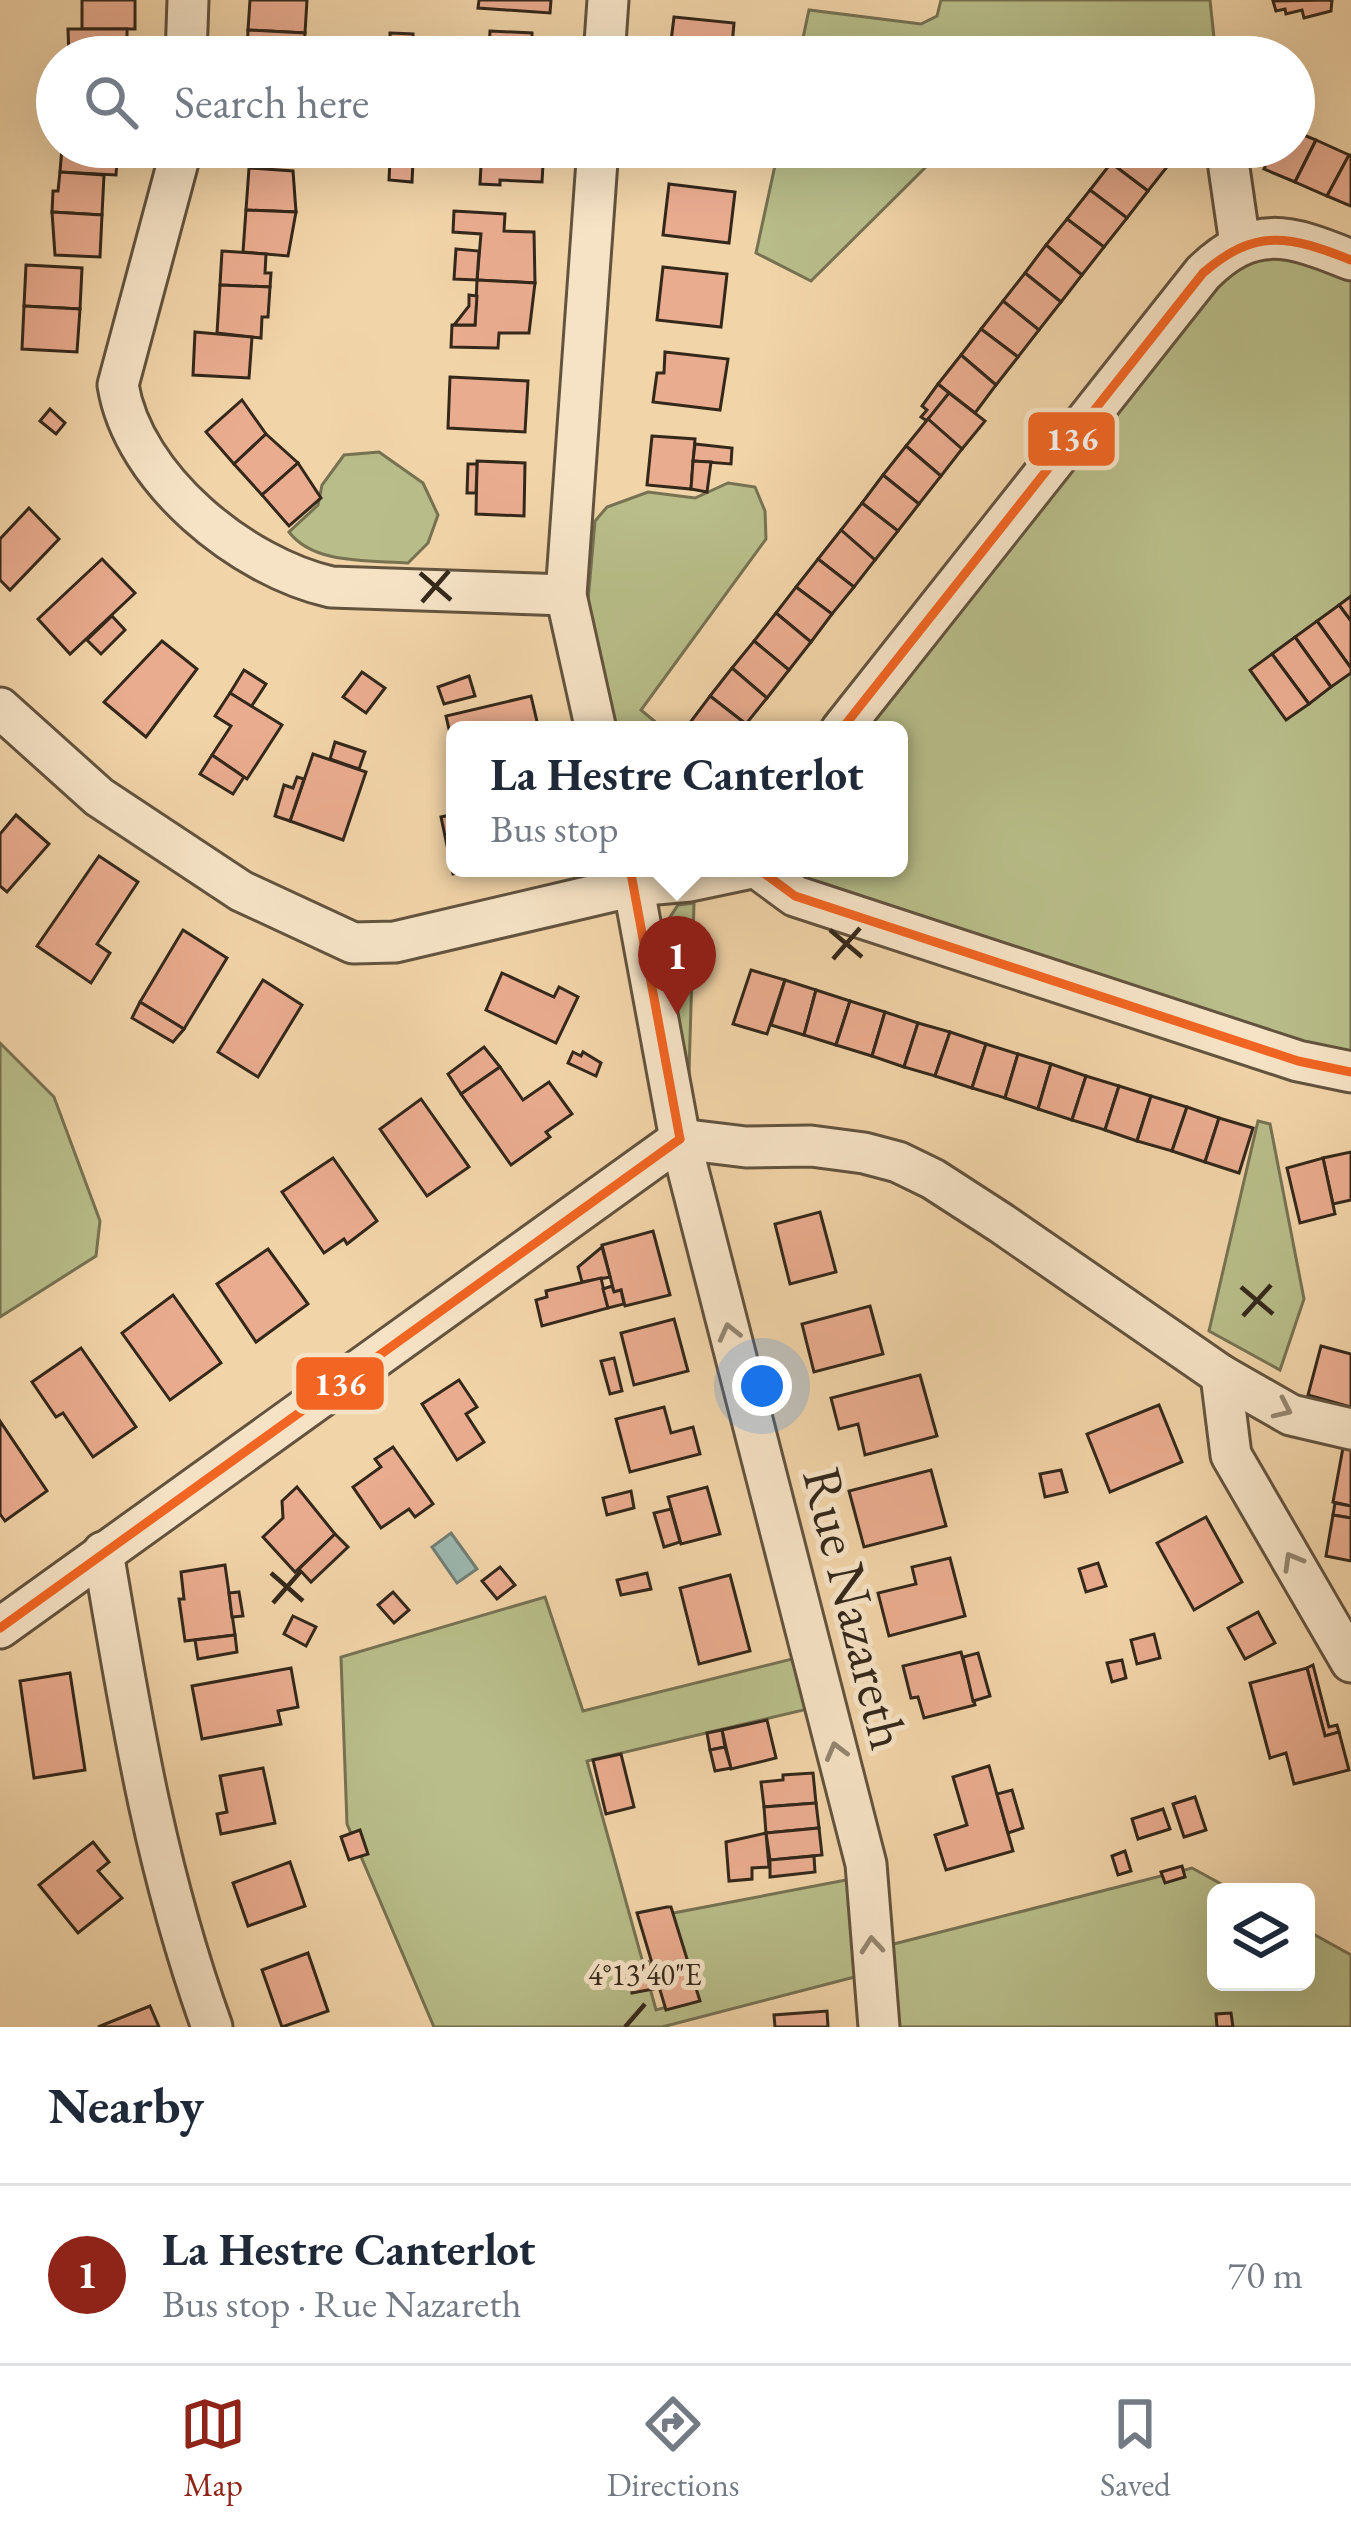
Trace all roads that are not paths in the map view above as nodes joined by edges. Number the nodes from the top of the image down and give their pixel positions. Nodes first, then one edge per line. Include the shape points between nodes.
1 (188, 0) edge
2 (608, 0) edge
3 (186, 36) edge
4 (605, 36) edge
5 (176, 168) edge
6 (596, 168) edge
7 (1228, 168) dead end
8 (1240, 244) junction
9 (1351, 260) edge
10 (566, 595) junction
11 (0, 708) edge
12 (594, 721) edge
13 (848, 721) edge
14 (632, 877) edge
15 (710, 877) edge
16 (768, 877) edge
17 (1351, 1072) edge
18 (680, 1139) junction
19 (1221, 1375) junction
20 (1351, 1429) edge
21 (103, 1552) junction
22 (0, 1628) edge
23 (1351, 1662) edge
24 (212, 2027) edge
25 (879, 2027) edge

1 - 3 street
2 - 4 street
5 - 10 street via 118,385 123,415 172,487 228,539 296,579
6 - 10 street
7 - 8 street
8 - 9 street via 1273,237
8 - 13 street via 1203,273
10 - 12 street
11 - 14 street via 99,797 242,891 353,943 395,942
14 - 15 street
14 - 18 street, Rue Nazareth
16 - 17 street via 795,896
18 - 19 street via 811,1146 898,1162 1001,1222
18 - 21 street
25 -> 18 street, Rue Nazareth via 866,1864
19 -> 20 street via 1291,1415
23 -> 19 street via 1231,1455
21 - 22 street
21 - 24 street via 145,1799

